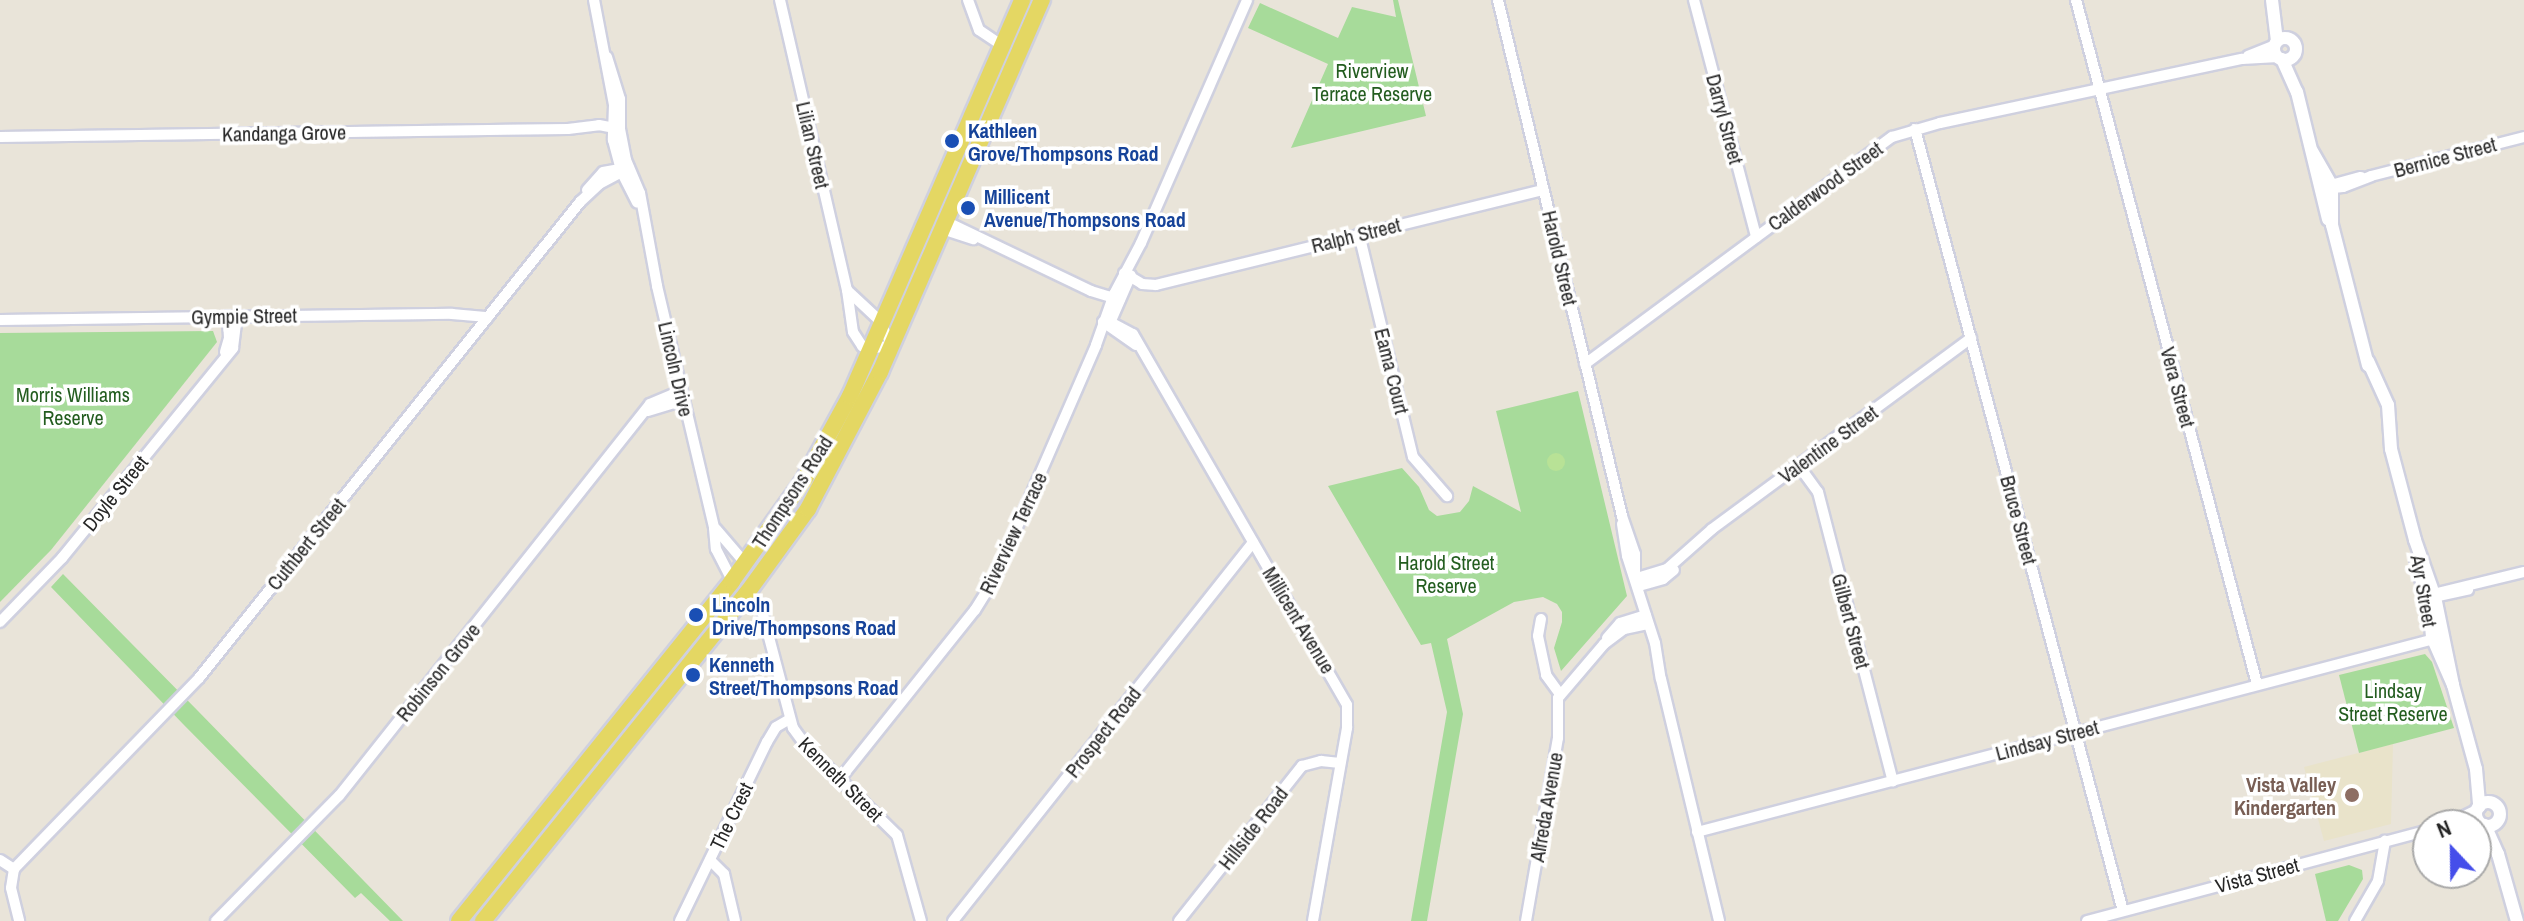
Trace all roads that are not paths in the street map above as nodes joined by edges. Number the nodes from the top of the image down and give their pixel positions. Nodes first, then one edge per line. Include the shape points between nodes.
1 (594, 0) edge
2 (780, 0) edge
3 (968, 0) edge
4 (1022, 0) edge
5 (1042, 0) edge
6 (1247, 0) edge
7 (1498, 0) edge
8 (1694, 0) edge
9 (2076, 0) edge
10 (2273, 4) edge
11 (1003, 46) junction
12 (2282, 49) junction
13 (1019, 53) junction
14 (2099, 89) junction
15 (614, 129) junction
16 (1915, 129) junction
17 (2522, 136) edge
18 (0, 137) edge
19 (624, 170) junction
20 (2329, 187) junction
21 (1544, 190) junction
22 (927, 218) junction
23 (944, 225) junction
24 (1359, 234) junction
25 (1756, 237) junction
26 (1128, 275) junction
27 (847, 290) junction
28 (1115, 298) junction
29 (232, 316) junction
30 (488, 317) junction
31 (0, 320) edge
32 (882, 323) junction
33 (1107, 324) junction
34 (1971, 338) junction
35 (892, 345) junction
36 (870, 349) junction
37 (1585, 364) junction
38 (682, 396) junction
39 (1799, 466) junction
40 (1447, 496) dead end
41 (714, 528) junction
42 (1253, 543) junction
43 (746, 564) junction
44 (2524, 572) edge
45 (1637, 579) junction
46 (732, 581) junction
47 (747, 593) junction
48 (2432, 597) junction
49 (1541, 619) dead end
50 (0, 622) edge
51 (1647, 623) junction
52 (2436, 636) junction
53 (2257, 684) junction
54 (1560, 694) junction
55 (790, 719) junction
56 (2075, 732) junction
57 (1340, 763) junction
58 (840, 779) junction
59 (1893, 781) junction
60 (2484, 809) edge
61 (1697, 832) junction
62 (2412, 834) edge
63 (2492, 836) edge
64 (2385, 841) junction
65 (0, 860) edge
66 (710, 860) junction
67 (14, 869) junction
68 (2123, 911) junction
69 (2099, 919) edge
70 (19, 921) edge
71 (216, 921) edge
72 (459, 921) edge
73 (483, 921) edge
74 (680, 921) edge
75 (735, 921) edge
76 (921, 921) edge
77 (953, 921) edge
78 (1179, 921) edge
79 (1313, 921) edge
80 (1526, 921) edge
81 (1719, 921) edge
82 (2087, 921) edge
83 (2355, 921) edge
84 (2517, 921) edge

1 - 15 street, Lincoln Drive via 620,99
2 - 27 street, Lilian Street
3 - 11 street via 979,30
4 - 11 main road, Thompsons Road
5 - 13 main road, Thompsons Road
6 - 26 street, Riverview Terrace
7 - 21 street, Harold Street
8 - 25 street, Darryl Street
9 - 14 street, Vera Street
10 - 12 street, Ayr Street
11 - 13 main road
11 - 22 main road, Thompsons Road
12 - 14 street, Calderwood Street
12 - 20 street, Ayr Street via 2314,173
13 - 23 main road, Thompsons Road
14 - 16 street, Calderwood Street
14 - 53 street, Vera Street
15 - 18 street, Kandanga Grove
15 - 19 street, Lincoln Drive
16 - 25 street, Calderwood Street via 1887,141
16 - 34 street, Bruce Street
17 - 20 street, Bernice Street
19 - 30 street, Cuthbert Street via 580,202
19 - 38 street, Lincoln Drive via 638,186
20 - 48 street, Ayr Street via 2323,207 2368,361 2388,405 2391,449
21 - 24 street, Ralph Street
21 - 37 street, Harold Street
22 - 23 main road
22 - 32 main road, Thompsons Road
23 - 28 street
23 - 35 main road, Thompsons Road
24 - 26 street, Ralph Street via 1167,281
24 - 40 street, Eama Court via 1413,457
25 - 37 street, Calderwood Street
26 - 28 street, Riverview Terrace
27 - 32 street
27 - 36 street, Lilian Street via 853,332
28 - 33 street, Riverview Terrace
29 - 30 street, Gympie Street
29 - 31 street, Gympie Street
29 - 50 street, Doyle Street via 236,342 62,558
30 - 67 street, Cuthbert Street via 199,678
32 - 35 street
32 - 36 main road, Thompsons Road
33 - 42 street, Millicent Avenue via 1137,346
33 - 58 street, Riverview Terrace via 987,593
34 - 39 street, Valentine Street
34 - 56 street, Bruce Street
35 - 36 street
35 - 47 main road, Thompsons Road via 824,481
36 - 43 main road, Thompsons Road via 804,480
37 - 45 street, Harold Street
38 - 41 street, Lincoln Drive
38 - 71 street, Robinson Grove via 655,399 339,796
39 - 45 street, Valentine Street via 1663,572
39 - 59 street, Gilbert Street via 1818,492
41 - 43 street, Lincoln Drive
41 - 46 street, Lincoln Drive via 718,558
42 - 57 street, Millicent Avenue via 1345,700 1348,718
42 - 77 street, Prospect Road
43 - 46 main road, Thompsons Road
43 - 47 main road
44 - 48 street
45 - 51 street, Harold Street
46 - 47 main road
46 - 72 main road, Thompsons Road
47 - 55 street, Kenneth Street via 761,607
47 - 73 main road, Thompsons Road
48 - 52 street, Ayr Street
49 - 54 street, Alfreda Avenue via 1538,636 1546,675
51 - 54 street via 1624,629 1604,644
51 - 61 street, Harold Street
52 - 53 street, Lindsay Street
52 - 60 street, Ayr Street
53 - 56 street, Lindsay Street
54 - 80 street, Alfreda Avenue via 1555,710 1558,738
55 - 58 street, Kenneth Street via 799,739
55 - 66 street, The Crest via 776,727 767,742
56 - 59 street, Lindsay Street
56 - 68 street, Bruce Street
57 - 78 street, Hillside Road via 1302,766
57 - 79 street, Millicent Avenue
58 - 76 street, Kenneth Street via 897,835
59 - 61 street, Lindsay Street
61 - 81 street, Harold Street
62 - 64 street, Vista Street
63 - 84 street, Ayr Street
64 - 68 street, Vista Street
64 - 83 street via 2378,881
65 - 67 street
66 - 74 street, The Crest
66 - 75 street via 724,874
67 - 70 street via 11,888
68 - 69 street, Vista Street
69 - 82 street, Vista Street

